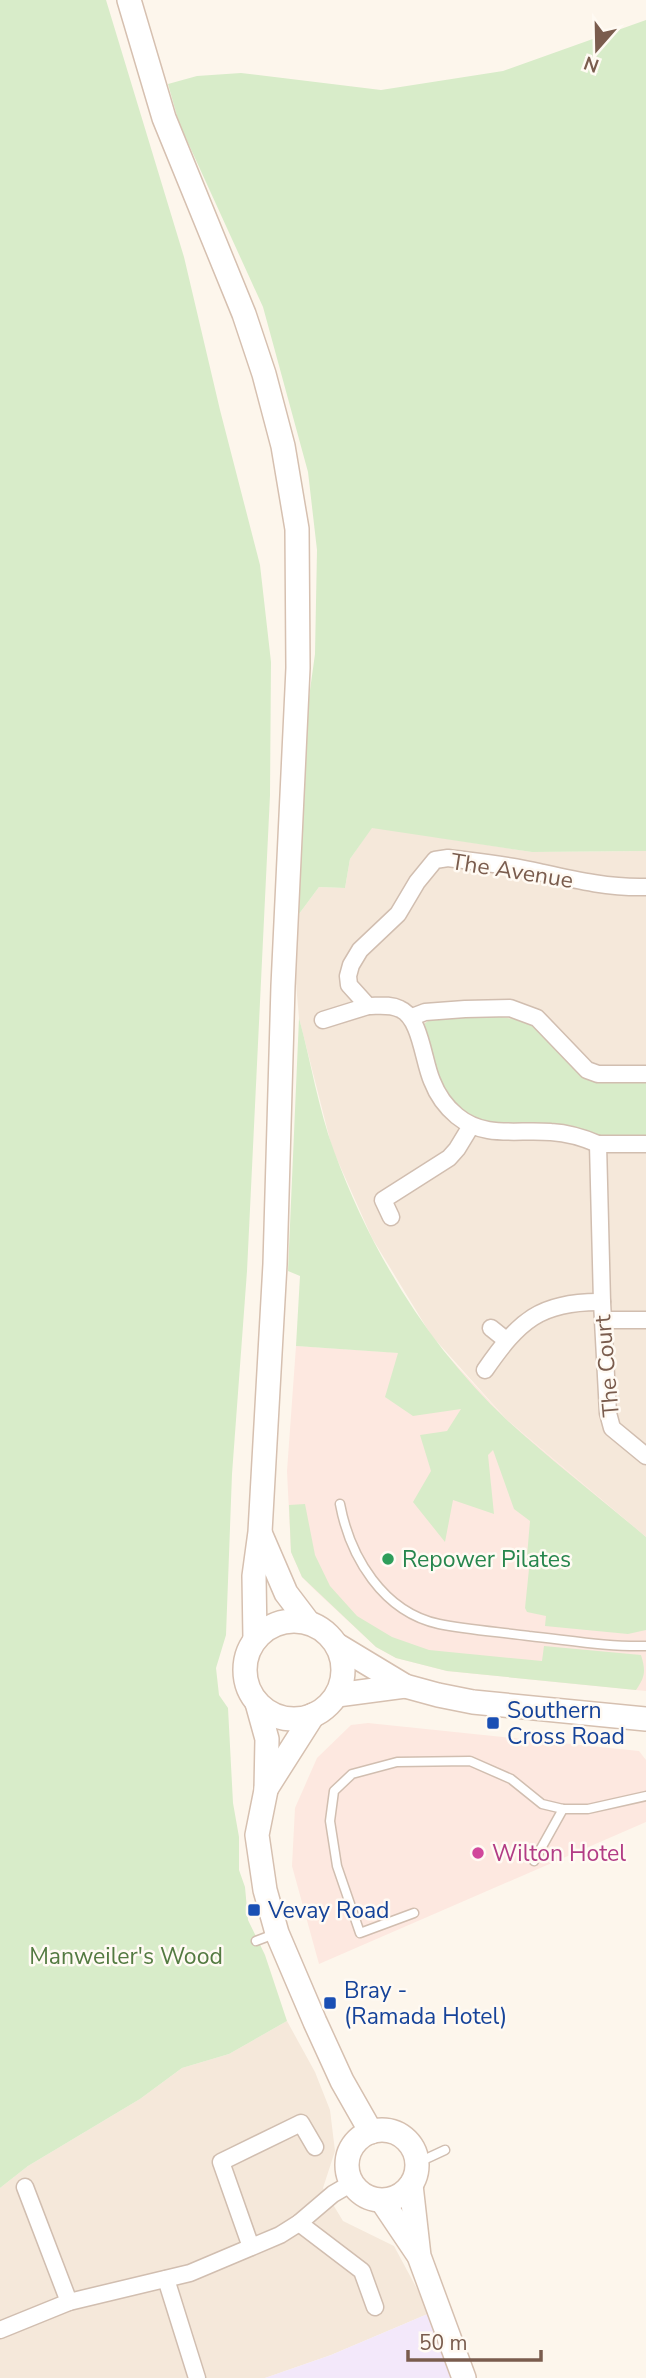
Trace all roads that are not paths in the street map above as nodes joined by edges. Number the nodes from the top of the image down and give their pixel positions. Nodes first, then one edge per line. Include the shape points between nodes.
1 (129, 0) edge
2 (646, 887) edge
3 (368, 1006) junction
4 (412, 1017) junction
5 (323, 1020) dead end
6 (646, 1074) edge
7 (471, 1126) junction
8 (590, 1140) junction
9 (646, 1144) edge
10 (374, 1185) dead end
11 (383, 1200) junction
12 (391, 1217) dead end
13 (602, 1302) junction
14 (603, 1320) junction
15 (646, 1320) edge
16 (491, 1328) dead end
17 (506, 1340) junction
18 (485, 1370) dead end
19 (646, 1456) edge
20 (340, 1504) dead end
21 (260, 1532) junction
22 (308, 1622) junction
23 (255, 1639) junction
24 (337, 1645) junction
25 (646, 1646) edge
26 (405, 1686) junction
27 (337, 1695) junction
28 (257, 1703) junction
29 (313, 1715) junction
30 (646, 1719) edge
31 (266, 1790) junction
32 (646, 1796) edge
33 (563, 1809) junction
34 (534, 1861) dead end
35 (414, 1913) dead end
36 (371, 2132) junction
37 (315, 2147) dead end
38 (445, 2150) dead end
39 (417, 2163) junction
40 (352, 2183) junction
41 (411, 2185) junction
42 (25, 2187) dead end
43 (382, 2200) junction
44 (299, 2224) junction
45 (251, 2247) junction
46 (419, 2256) junction
47 (166, 2279) junction
48 (69, 2302) junction
49 (375, 2308) dead end
50 (0, 2330) edge
51 (197, 2378) edge
52 (464, 2378) edge

1 - 21 main road via 164,118 264,374 283,446 296,529 298,668
2 - 3 street, The Avenue via 619,888 538,871 435,860 398,914 360,950 351,965 349,985
3 - 4 street via 402,1009
3 - 5 street
4 - 6 street via 438,1011 510,1008 537,1018 587,1070
4 - 7 street via 432,1082 444,1103
7 - 8 street via 492,1132 549,1132
7 - 11 street via 449,1158
8 - 9 street
8 - 13 street
10 - 11 street
11 - 12 street
13 - 14 street, The Court
13 - 17 street via 576,1301 552,1307
14 - 15 street
14 - 19 street, The Court via 612,1429
16 - 17 street
17 - 18 street
20 - 25 lane via 361,1565 387,1596 409,1612 437,1624
21 - 22 main road via 286,1594
21 - 23 main road via 254,1576
22 - 23 main road via 276,1624
22 - 24 main road
23 - 28 main road via 245,1675
24 - 26 main road
24 - 27 main road via 344,1674
26 - 27 main road
26 - 30 main road via 473,1702
27 - 29 main road
28 - 29 main road via 285,1718
28 - 31 main road via 267,1739
29 - 31 main road
31 - 36 main road via 257,1835 267,1937
32 - 33 lane via 588,1809
33 - 34 lane
33 - 35 lane via 542,1804 511,1779 470,1761 397,1762 352,1774 334,1791 330,1821 337,1866 360,1933
36 - 39 main road via 388,2131 404,2137
36 - 40 main road via 350,2151
37 - 45 street via 301,2123 220,2162
38 - 39 lane
39 - 41 main road
40 - 43 main road via 367,2197
40 - 44 street
41 - 43 main road via 401,2195
41 - 46 main road
42 - 48 street
43 - 46 main road
44 - 45 street
44 - 49 street via 362,2271
45 - 47 street
46 - 52 main road
47 - 48 street
47 - 51 street
48 - 50 street

